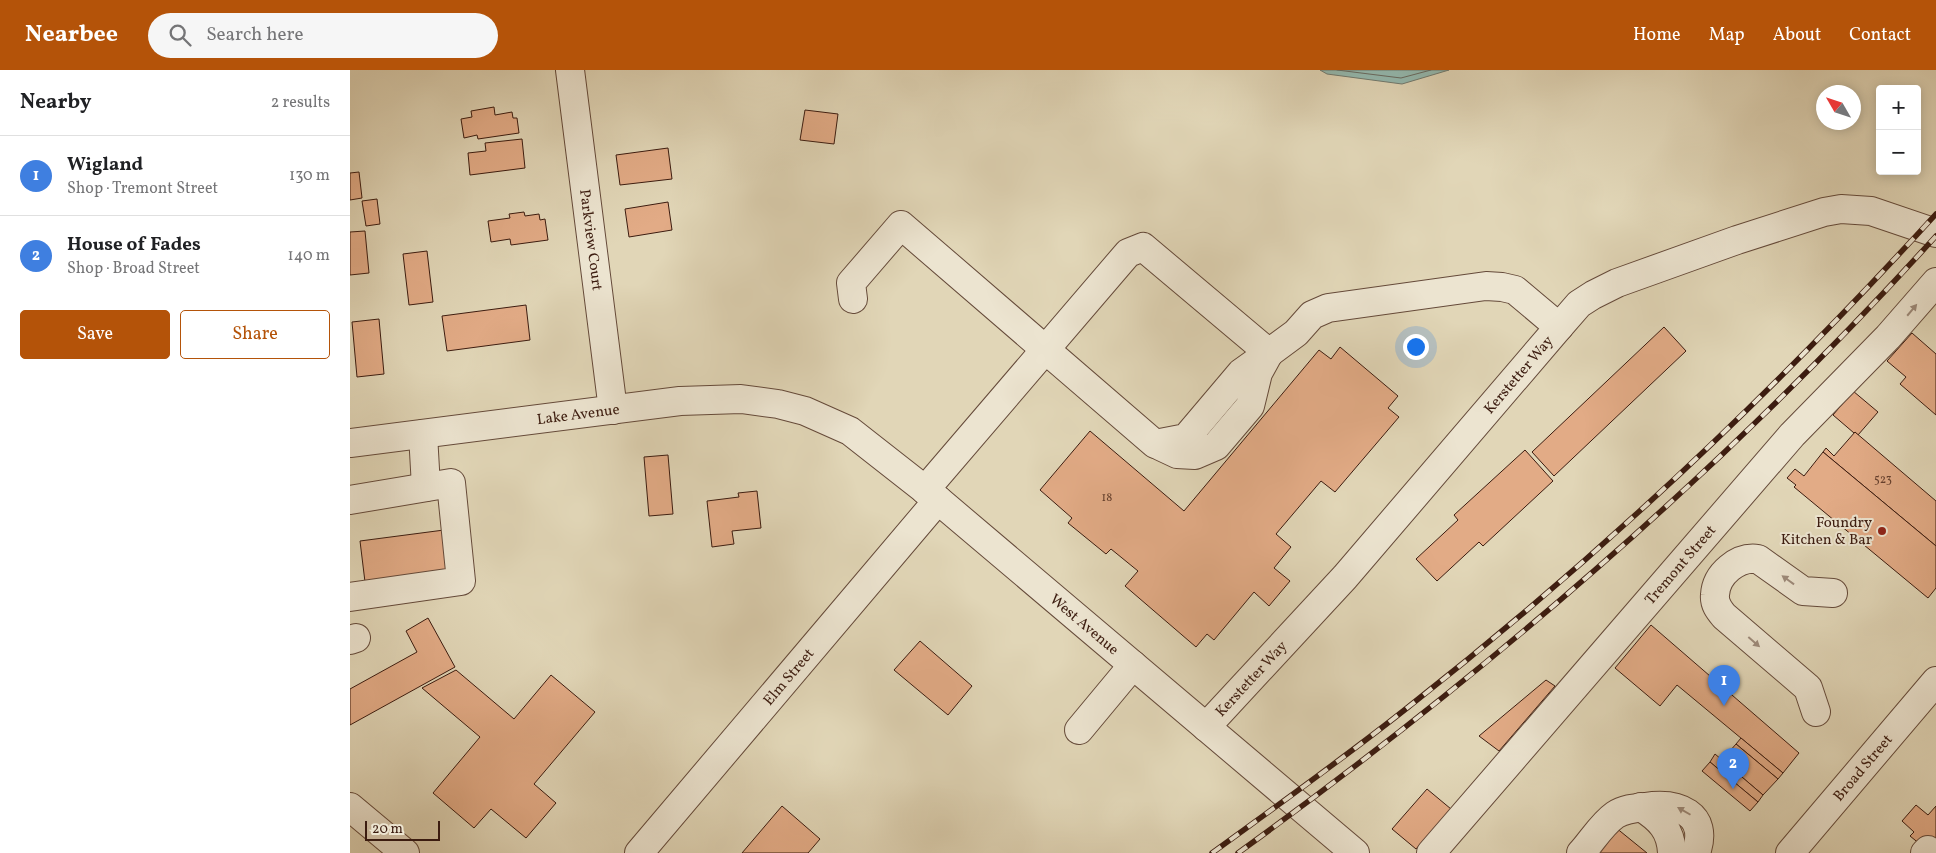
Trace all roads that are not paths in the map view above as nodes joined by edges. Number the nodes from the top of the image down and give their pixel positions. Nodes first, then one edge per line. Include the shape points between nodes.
1 (570, 70) edge
2 (1936, 233) edge
3 (1936, 282) edge
4 (853, 299) dead end
5 (1559, 327) junction
6 (1046, 348) junction
7 (1269, 353) junction
8 (613, 410) junction
9 (805, 411) joint
10 (423, 434) junction
11 (350, 444) edge
12 (426, 487) junction
13 (931, 495) junction
14 (350, 500) edge
15 (1833, 593) dead end
16 (350, 597) edge
17 (1133, 665) junction
18 (1936, 681) edge
19 (1816, 712) dead end
20 (1206, 727) junction
21 (1079, 730) dead end
22 (350, 807) edge
23 (1641, 807) junction
24 (405, 853) edge
25 (639, 853) edge
26 (1356, 853) edge
27 (1431, 853) edge
28 (1582, 853) edge
29 (1672, 853) edge
30 (1696, 853) edge
31 (1790, 853) edge

1 - 8 street, Parkview Court
2 - 5 street, Kerstetter Way via 1871,211 1841,209 1824,212 1617,283 1580,304
27 -> 3 street, Tremont Street via 1792,435 1888,337
4 - 6 street via 851,283 901,225
5 - 7 street via 1515,290 1486,286 1328,308 1312,315
5 - 20 street, Kerstetter Way via 1345,576
6 - 7 street via 1155,444 1186,438 1241,373
6 - 7 street, Elm Street via 1128,253 1143,247
6 - 13 street, Elm Street
8 - 9 street, Lake Avenue via 680,401 741,399
8 - 10 street, Lake Avenue
9 - 13 street, West Avenue via 850,431
10 - 11 street, Lake Avenue
10 - 12 street
12 - 14 street
12 - 16 street via 451,483 461,581
13 - 17 street, West Avenue
13 - 25 street, Elm Street
15 -> 19 street via 1803,591 1752,558 1732,565 1714,594 1718,609 1724,616 1808,688
17 - 20 street, West Avenue
17 - 21 street
18 - 31 street, Broad Street
20 - 26 street, West Avenue
22 - 24 street
23 - 28 street via 1615,815
23 - 29 street via 1663,824 1671,839
30 -> 23 street via 1699,830 1687,812 1668,805

